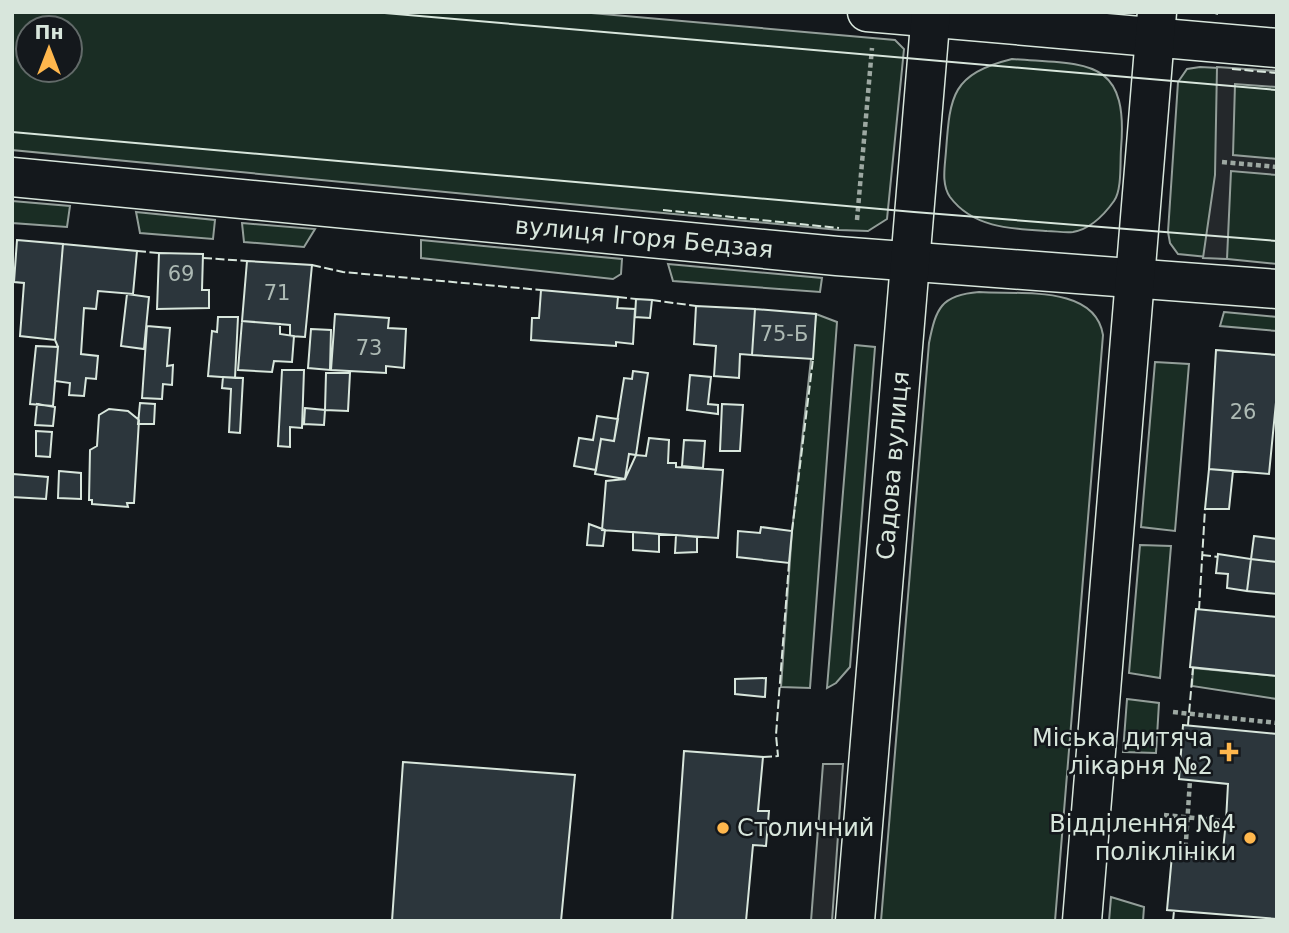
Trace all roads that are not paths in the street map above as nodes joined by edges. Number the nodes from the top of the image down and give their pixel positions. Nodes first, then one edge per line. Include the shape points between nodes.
1 (867, 12) edge
2 (877, 13) edge
3 (931, 15) edge
4 (1156, 25) edge
5 (1277, 48) edge
6 (12, 177) edge
7 (910, 262) junction
8 (1135, 278) junction
9 (1277, 289) edge
10 (855, 921) edge
11 (1082, 921) edge

1 - 2 main road
2 - 3 main road
3 - 4 main road
3 - 7 main road, Садова вулиця
4 - 5 main road
4 - 8 main road
6 - 7 main road, вулиця Ігоря Бедзая
7 - 8 main road, вулиця Ігоря Бедзая
7 - 10 main road, Садова вулиця
8 - 9 main road, вулиця Ігоря Бедзая
8 - 11 main road

